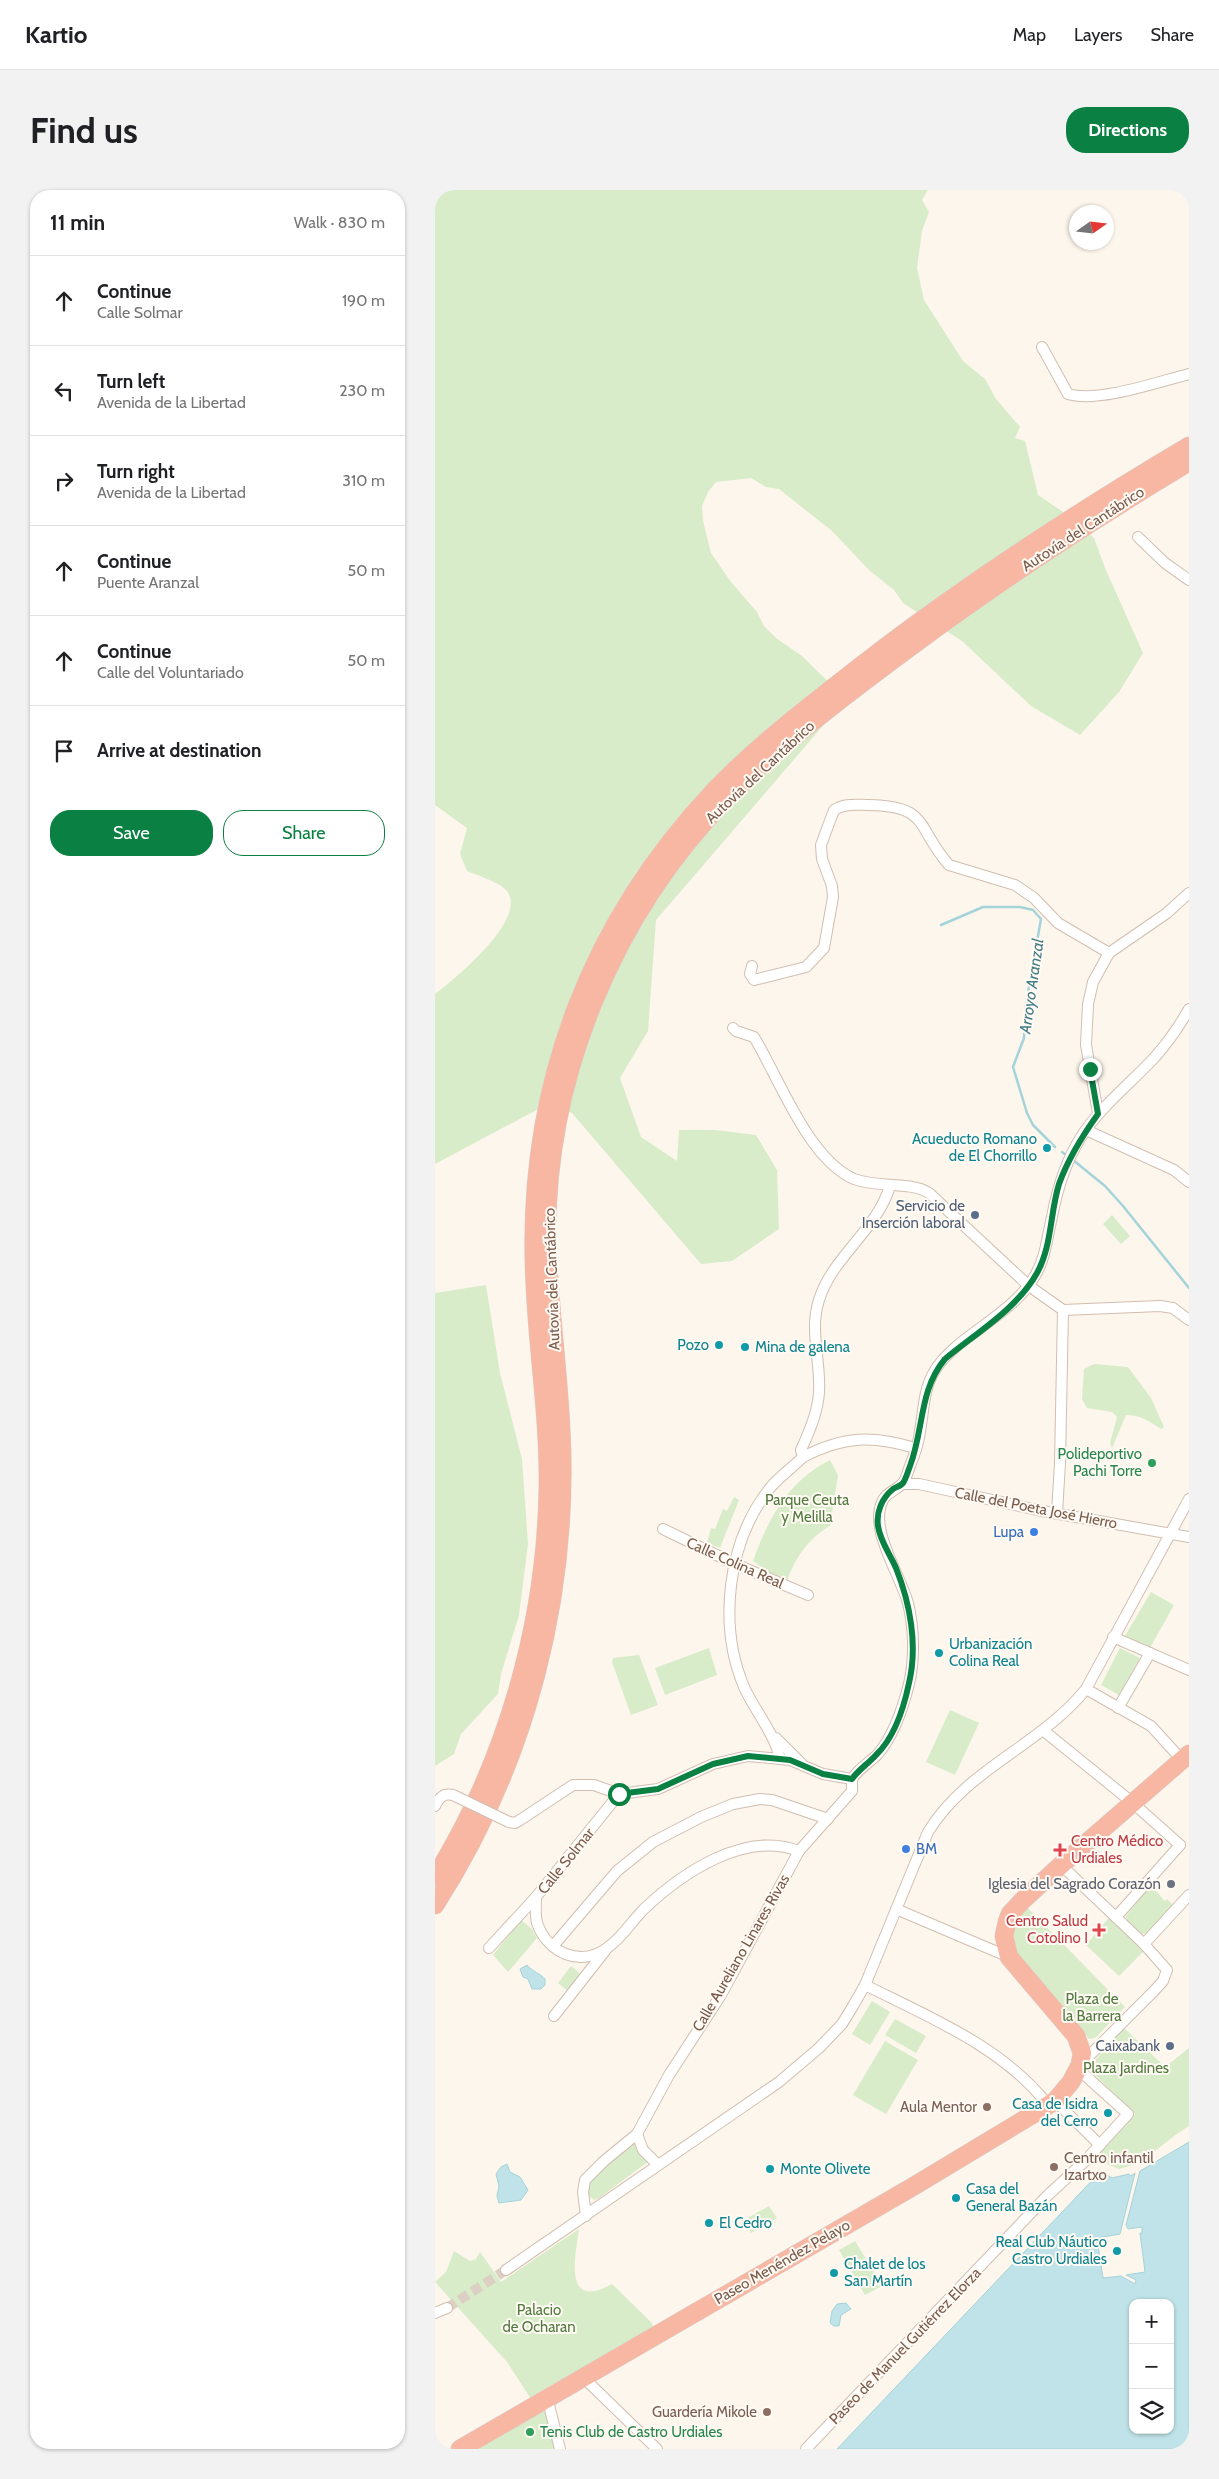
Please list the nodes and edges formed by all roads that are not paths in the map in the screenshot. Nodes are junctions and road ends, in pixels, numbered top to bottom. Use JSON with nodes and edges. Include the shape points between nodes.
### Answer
{"nodes":[{"id":1,"x":1042,"y":347,"type":"dead end"},
{"id":2,"x":1189,"y":374,"type":"edge"},
{"id":3,"x":1189,"y":446,"type":"edge"},
{"id":4,"x":1189,"y":462,"type":"edge"},
{"id":5,"x":1138,"y":537,"type":"dead end"},
{"id":6,"x":1189,"y":580,"type":"edge"},
{"id":7,"x":1189,"y":893,"type":"edge"},
{"id":8,"x":1109,"y":953,"type":"junction"},
{"id":9,"x":752,"y":966,"type":"dead end"},
{"id":10,"x":1189,"y":1009,"type":"edge"},
{"id":11,"x":733,"y":1028,"type":"dead end"},
{"id":12,"x":1098,"y":1114,"type":"junction"},
{"id":13,"x":1086,"y":1130,"type":"junction"},
{"id":14,"x":1189,"y":1182,"type":"edge"},
{"id":15,"x":889,"y":1186,"type":"junction"},
{"id":16,"x":1029,"y":1286,"type":"junction"},
{"id":17,"x":1063,"y":1310,"type":"junction"},
{"id":18,"x":1189,"y":1320,"type":"edge"},
{"id":19,"x":915,"y":1448,"type":"junction"},
{"id":20,"x":803,"y":1457,"type":"junction"},
{"id":21,"x":903,"y":1484,"type":"junction"},
{"id":22,"x":1189,"y":1499,"type":"edge"},
{"id":23,"x":1057,"y":1513,"type":"junction"},
{"id":24,"x":663,"y":1530,"type":"dead end"},
{"id":25,"x":1169,"y":1535,"type":"junction"},
{"id":26,"x":1189,"y":1538,"type":"edge"},
{"id":27,"x":735,"y":1564,"type":"junction"},
{"id":28,"x":808,"y":1595,"type":"dead end"},
{"id":29,"x":1113,"y":1637,"type":"junction"},
{"id":30,"x":1150,"y":1653,"type":"junction"},
{"id":31,"x":1189,"y":1670,"type":"edge"},
{"id":32,"x":1086,"y":1689,"type":"junction"},
{"id":33,"x":1119,"y":1708,"type":"junction"},
{"id":34,"x":767,"y":1731,"type":"junction"},
{"id":35,"x":1044,"y":1731,"type":"junction"},
{"id":36,"x":1186,"y":1757,"type":"edge"},
{"id":37,"x":779,"y":1758,"type":"junction"},
{"id":38,"x":806,"y":1767,"type":"junction"},
{"id":39,"x":852,"y":1779,"type":"junction"},
{"id":40,"x":619,"y":1794,"type":"junction"},
{"id":41,"x":1133,"y":1802,"type":"junction"},
{"id":42,"x":435,"y":1806,"type":"edge"},
{"id":43,"x":828,"y":1819,"type":"junction"},
{"id":44,"x":1185,"y":1844,"type":"edge"},
{"id":45,"x":799,"y":1851,"type":"junction"},
{"id":46,"x":1061,"y":1865,"type":"junction"},
{"id":47,"x":435,"y":1878,"type":"edge"},
{"id":48,"x":1189,"y":1895,"type":"edge"},
{"id":49,"x":536,"y":1897,"type":"junction"},
{"id":50,"x":435,"y":1905,"type":"edge"},
{"id":51,"x":896,"y":1909,"type":"junction"},
{"id":52,"x":1116,"y":1917,"type":"junction"},
{"id":53,"x":1144,"y":1944,"type":"junction"},
{"id":54,"x":553,"y":1946,"type":"junction"},
{"id":55,"x":489,"y":1948,"type":"dead end"},
{"id":56,"x":607,"y":1948,"type":"junction"},
{"id":57,"x":1009,"y":1957,"type":"junction"},
{"id":58,"x":865,"y":1985,"type":"junction"},
{"id":59,"x":554,"y":2016,"type":"dead end"},
{"id":60,"x":1080,"y":2062,"type":"junction"},
{"id":61,"x":1052,"y":2103,"type":"junction"},
{"id":62,"x":637,"y":2134,"type":"junction"},
{"id":63,"x":1100,"y":2145,"type":"junction"},
{"id":64,"x":658,"y":2165,"type":"junction"},
{"id":65,"x":586,"y":2216,"type":"junction"},
{"id":66,"x":506,"y":2270,"type":"tunnel mouth"},
{"id":67,"x":447,"y":2308,"type":"tunnel mouth"},
{"id":68,"x":435,"y":2313,"type":"edge"},
{"id":69,"x":585,"y":2376,"type":"junction"},
{"id":70,"x":547,"y":2397,"type":"junction"},
{"id":71,"x":460,"y":2449,"type":"edge"},
{"id":72,"x":560,"y":2449,"type":"edge"},
{"id":73,"x":657,"y":2449,"type":"edge"},
{"id":74,"x":806,"y":2449,"type":"edge"}],
"edges":[{"from":1,"to":2,"type":"street","via":[[1068,394],[1078,397],[1117,392]]},
{"from":3,"to":47,"type":"highway","name":"Autovía del Cantábrico","via":[[945,602],[771,738],[716,788],[697,810],[665,848],[618,916],[585,984],[564,1038],[548,1099],[535,1178],[534,1258],[546,1410],[548,1487],[540,1585],[526,1661],[503,1735],[469,1818]]},
{"from":4,"to":50,"type":"highway","name":"Autovía del Cantábrico","via":[[1118,505],[951,617],[842,698],[780,750],[728,797],[688,843],[642,907],[607,972],[576,1049],[561,1103],[549,1180],[547,1242],[562,1463],[553,1595],[539,1665],[500,1783],[481,1825]]},
{"from":5,"to":6,"type":"street"},
{"from":7,"to":8,"type":"street","via":[[1167,913]]},
{"from":8,"to":9,"type":"street","via":[[1058,923],[1035,898],[1015,885],[949,865],[921,822],[907,810],[886,805],[848,804],[834,810],[821,845],[833,897],[824,948],[806,967],[788,973],[754,980],[750,974]]},
{"from":8,"to":12,"type":"street","via":[[1093,982],[1086,1026]]},
{"from":10,"to":12,"type":"street","via":[[1175,1034]]},
{"from":11,"to":15,"type":"street","via":[[754,1037],[805,1131],[837,1168],[863,1182]]},
{"from":12,"to":13,"type":"street"},
{"from":13,"to":14,"type":"street","via":[[1174,1170]]},
{"from":13,"to":16,"type":"street","via":[[1060,1183],[1044,1259]]},
{"from":15,"to":16,"type":"street","via":[[914,1187],[929,1193]]},
{"from":15,"to":20,"type":"street","via":[[877,1213],[832,1274],[819,1300],[815,1334],[819,1393],[811,1427],[801,1450]]},
{"from":16,"to":17,"type":"street"},
{"from":16,"to":19,"type":"street","via":[[936,1370],[922,1407]]},
{"from":17,"to":18,"type":"street","via":[[1160,1306],[1173,1308]]},
{"from":17,"to":23,"type":"street"},
{"from":19,"to":20,"type":"street","via":[[882,1439],[861,1438],[837,1442]]},
{"from":19,"to":21,"type":"street"},
{"from":20,"to":27,"type":"street","via":[[770,1488],[751,1520]]},
{"from":21,"to":23,"type":"street","name":"Calle del Poeta José Hierro","via":[[919,1484]]},
{"from":21,"to":39,"type":"street","via":[[882,1501],[878,1525],[908,1604],[912,1656],[909,1682],[902,1708],[886,1743]]},
{"from":22,"to":25,"type":"street"},
{"from":23,"to":25,"type":"street","name":"Calle del Poeta José Hierro"},
{"from":24,"to":27,"type":"street","name":"Calle Colina Real"},
{"from":25,"to":26,"type":"street","name":"Calle del Poeta José Hierro"},
{"from":25,"to":29,"type":"street"},
{"from":27,"to":28,"type":"street","name":"Calle Colina Real"},
{"from":27,"to":34,"type":"street","via":[[729,1607],[731,1638],[744,1686]]},
{"from":29,"to":30,"type":"street"},
{"from":29,"to":32,"type":"street"},
{"from":30,"to":31,"type":"street"},
{"from":30,"to":33,"type":"street"},
{"from":32,"to":33,"type":"street"},
{"from":32,"to":35,"type":"street"},
{"from":33,"to":36,"type":"street","via":[[1151,1726]]},
{"from":34,"to":37,"type":"street","via":[[777,1746]]},
{"from":34,"to":38,"type":"street"},
{"from":35,"to":41,"type":"street"},
{"from":35,"to":51,"type":"street","via":[[970,1783],[941,1811],[928,1832]]},
{"from":36,"to":41,"type":"highway"},
{"from":37,"to":38,"type":"street"},
{"from":37,"to":40,"type":"street","via":[[748,1756],[724,1760],[658,1789]]},
{"from":38,"to":39,"type":"street"},
{"from":39,"to":43,"type":"street","name":"Calle Aureliano Linares Rivas","via":[[852,1790]]},
{"from":40,"to":42,"type":"street","bridge":true,"via":[[594,1785],[573,1786],[515,1823],[453,1795],[439,1798]]},
{"from":40,"to":49,"type":"street","name":"Calle Solmar"},
{"from":41,"to":44,"type":"street"},
{"from":41,"to":46,"type":"highway"},
{"from":43,"to":45,"type":"street","name":"Calle Aureliano Linares Rivas"},
{"from":43,"to":54,"type":"street","via":[[761,1799],[724,1807],[701,1817],[653,1842],[617,1871]]},
{"from":44,"to":52,"type":"street"},
{"from":45,"to":56,"type":"street","name":"Calle Solmar","via":[[773,1844],[753,1846],[700,1868],[654,1900]]},
{"from":45,"to":62,"type":"street","name":"Calle Aureliano Linares Rivas","via":[[721,1995],[669,2075]]},
{"from":46,"to":52,"type":"street"},
{"from":46,"to":57,"type":"highway","via":[[1011,1914],[1005,1936]]},
{"from":48,"to":53,"type":"street"},
{"from":49,"to":54,"type":"street","name":"Calle Solmar","via":[[537,1924]]},
{"from":49,"to":55,"type":"street"},
{"from":51,"to":57,"type":"street"},
{"from":51,"to":58,"type":"street"},
{"from":52,"to":53,"type":"street"},
{"from":53,"to":60,"type":"street","via":[[1166,1966],[1167,1974]]},
{"from":54,"to":56,"type":"street","name":"Calle Solmar","via":[[565,1956],[577,1958]]},
{"from":56,"to":59,"type":"street"},
{"from":57,"to":60,"type":"highway","via":[[1076,2036]]},
{"from":58,"to":61,"type":"street","via":[[985,2047]]},
{"from":58,"to":64,"type":"street","via":[[842,2024],[798,2066],[742,2110]]},
{"from":60,"to":61,"type":"highway","name":"Paseo Menéndez Pelayo","via":[[1071,2082]]},
{"from":60,"to":63,"type":"street","name":"Paseo de Manuel Gutiérrez Elorza","via":[[1128,2114]]},
{"from":61,"to":63,"type":"street"},
{"from":61,"to":69,"type":"highway","name":"Paseo Menéndez Pelayo"},
{"from":62,"to":64,"type":"street","via":[[643,2150]]},
{"from":62,"to":65,"type":"street","name":"Calle Aureliano Linares Rivas","via":[[585,2180]]},
{"from":63,"to":74,"type":"street","name":"Paseo de Manuel Gutiérrez Elorza","via":[[1047,2196]]},
{"from":64,"to":65,"type":"street"},
{"from":65,"to":66,"type":"street"},
{"from":67,"to":68,"type":"street"},
{"from":69,"to":70,"type":"highway","name":"Paseo Menéndez Pelayo"},
{"from":69,"to":73,"type":"street"},
{"from":70,"to":71,"type":"highway","name":"Paseo Menéndez Pelayo"},
{"from":70,"to":72,"type":"street"}]}
